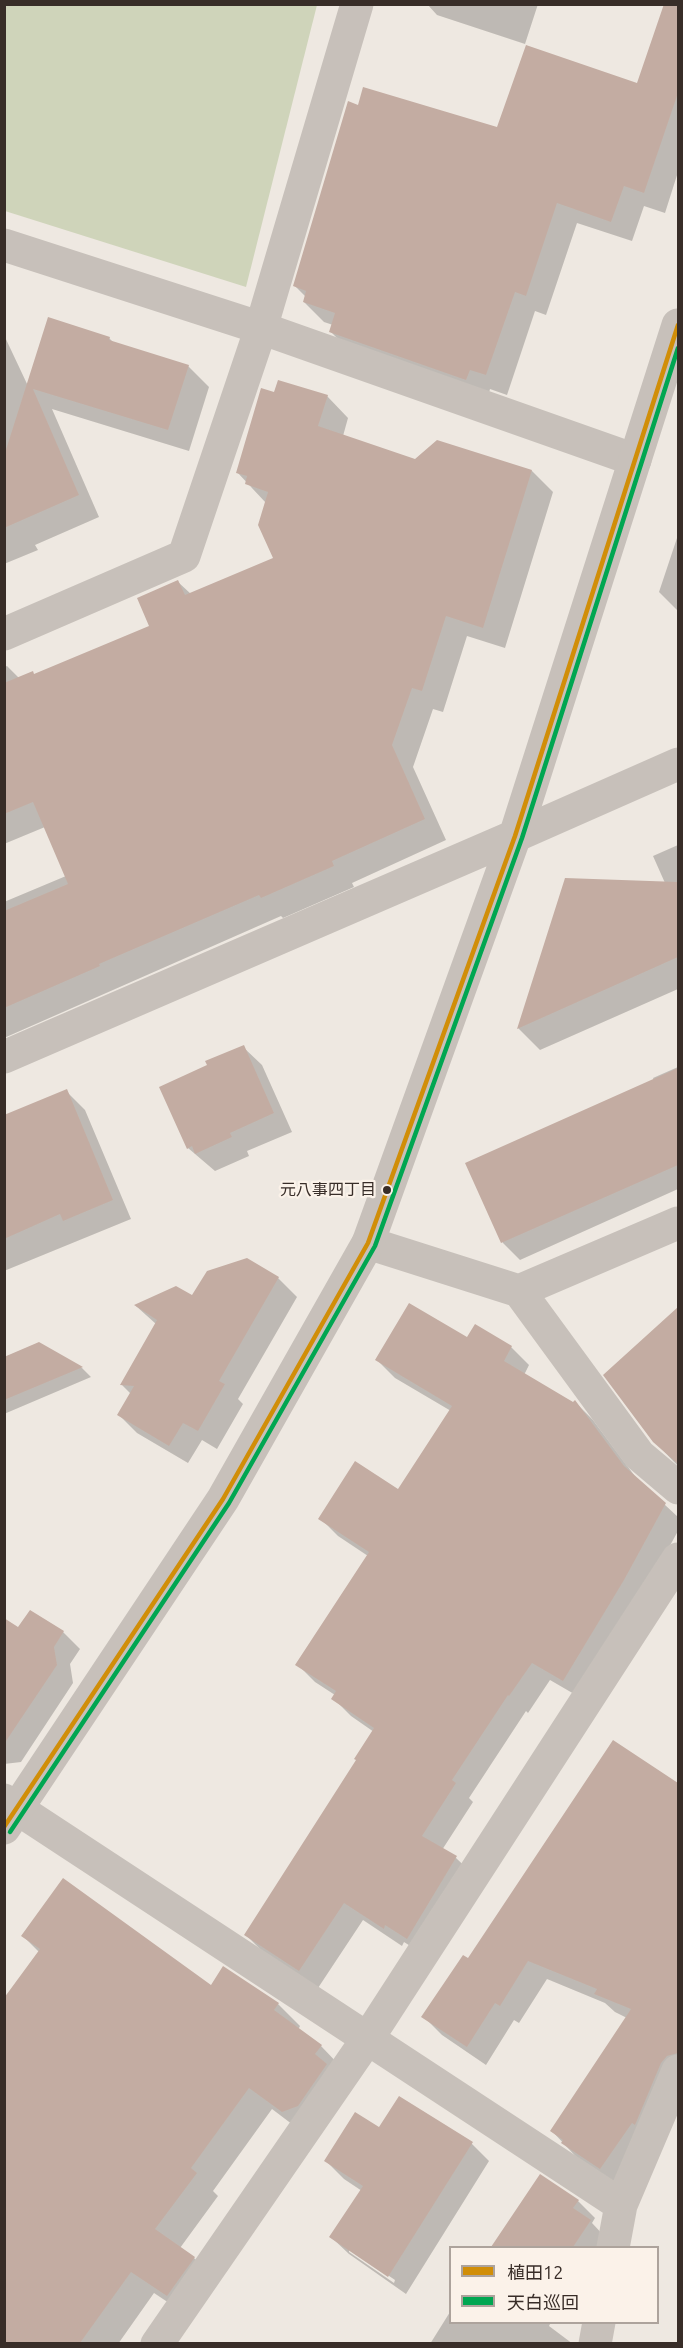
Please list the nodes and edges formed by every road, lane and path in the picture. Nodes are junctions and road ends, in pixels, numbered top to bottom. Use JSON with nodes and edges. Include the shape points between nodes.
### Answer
{"nodes":[{"id":1,"x":357,"y":4,"type":"edge"},
{"id":2,"x":4,"y":245,"type":"edge"},
{"id":3,"x":678,"y":325,"type":"edge"},
{"id":4,"x":261,"y":327,"type":"junction"},
{"id":5,"x":635,"y":460,"type":"junction"},
{"id":6,"x":4,"y":634,"type":"edge"},
{"id":7,"x":678,"y":764,"type":"edge"},
{"id":8,"x":514,"y":836,"type":"junction"},
{"id":9,"x":4,"y":1057,"type":"edge"},
{"id":10,"x":678,"y":1223,"type":"edge"},
{"id":11,"x":368,"y":1242,"type":"junction"},
{"id":12,"x":519,"y":1291,"type":"junction"},
{"id":13,"x":678,"y":1488,"type":"edge"},
{"id":14,"x":678,"y":1559,"type":"edge"},
{"id":15,"x":9,"y":1812,"type":"edge"},
{"id":16,"x":368,"y":2038,"type":"junction"},
{"id":17,"x":678,"y":2071,"type":"edge"},
{"id":18,"x":621,"y":2205,"type":"junction"},
{"id":19,"x":613,"y":2246,"type":"edge"},
{"id":20,"x":599,"y":2324,"type":"edge"},
{"id":21,"x":157,"y":2343,"type":"edge"},
{"id":22,"x":595,"y":2343,"type":"edge"}],
"edges":[{"from":1,"to":4,"type":"street"},
{"from":2,"to":4,"type":"street"},
{"from":3,"to":5,"type":"street"},
{"from":4,"to":5,"type":"street"},
{"from":4,"to":6,"type":"street","via":[[184,556]]},
{"from":5,"to":8,"type":"street"},
{"from":7,"to":8,"type":"street"},
{"from":8,"to":9,"type":"street"},
{"from":8,"to":11,"type":"street"},
{"from":10,"to":12,"type":"street"},
{"from":11,"to":12,"type":"street"},
{"from":11,"to":15,"type":"street","via":[[223,1499]]},
{"from":12,"to":13,"type":"street","via":[[639,1455]]},
{"from":14,"to":16,"type":"street"},
{"from":15,"to":16,"type":"street"},
{"from":16,"to":18,"type":"street"},
{"from":16,"to":21,"type":"street"},
{"from":17,"to":18,"type":"street"},
{"from":18,"to":19,"type":"street"},
{"from":20,"to":22,"type":"street"}]}
